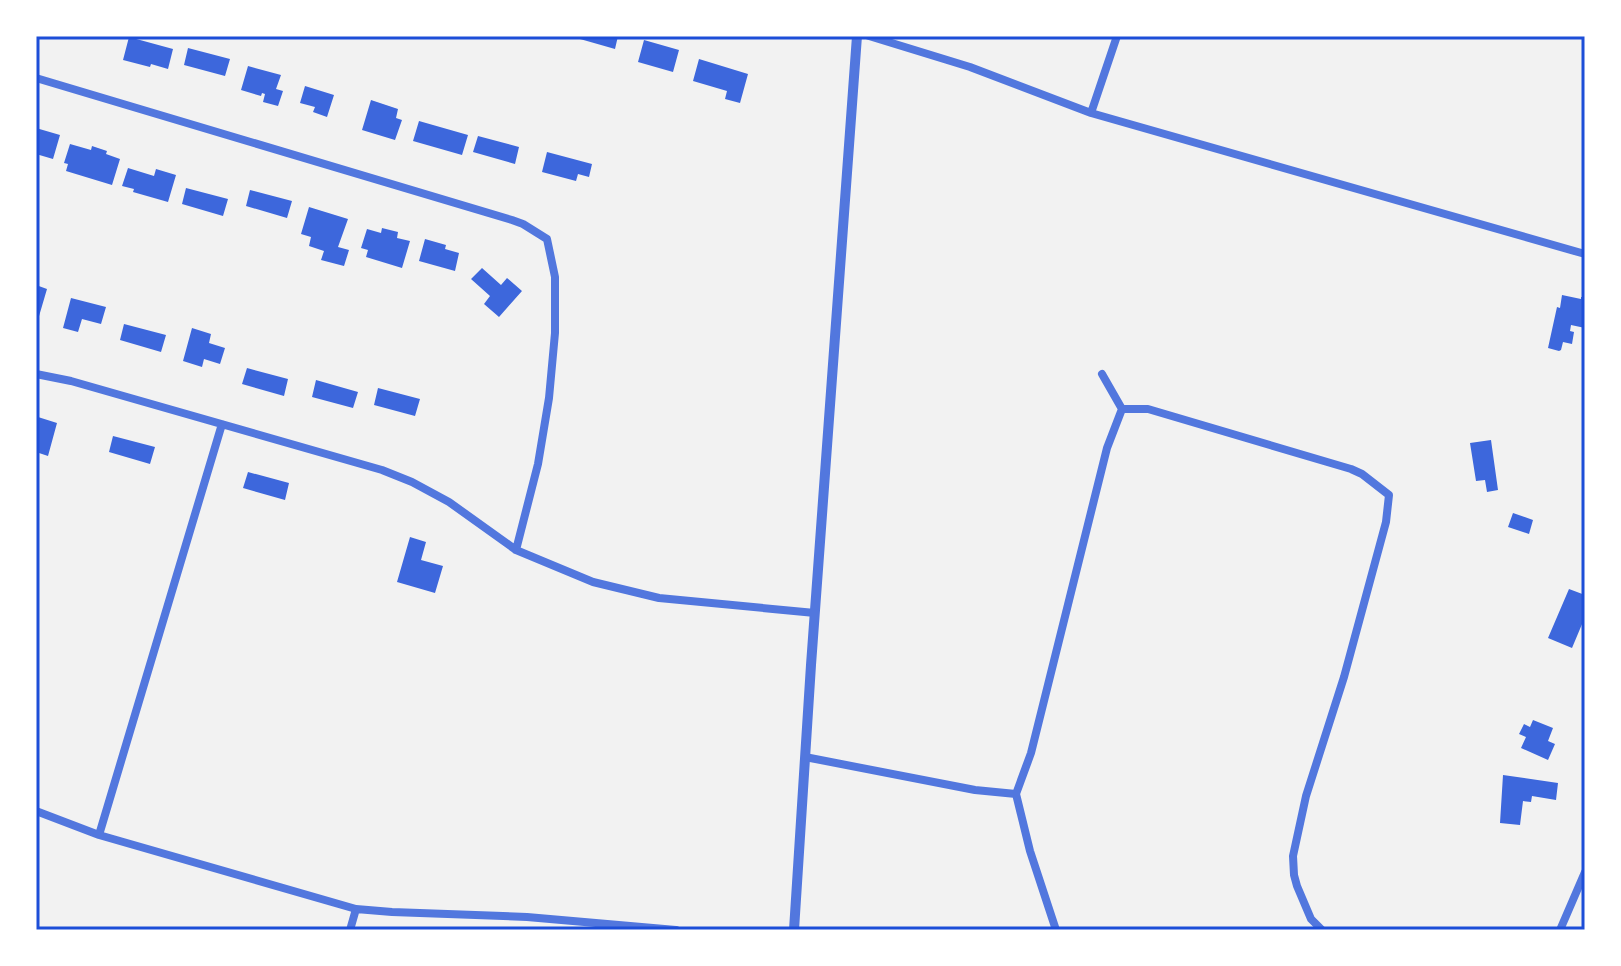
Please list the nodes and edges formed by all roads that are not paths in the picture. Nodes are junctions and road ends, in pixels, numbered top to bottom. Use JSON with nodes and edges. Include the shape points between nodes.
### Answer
{"nodes":[{"id":1,"x":857,"y":36,"type":"edge"},
{"id":2,"x":869,"y":36,"type":"edge"},
{"id":3,"x":1117,"y":36,"type":"edge"},
{"id":4,"x":36,"y":78,"type":"edge"},
{"id":5,"x":1091,"y":113,"type":"junction"},
{"id":6,"x":1585,"y":254,"type":"edge"},
{"id":7,"x":36,"y":374,"type":"edge"},
{"id":8,"x":1102,"y":374,"type":"dead end"},
{"id":9,"x":1122,"y":409,"type":"junction"},
{"id":10,"x":222,"y":424,"type":"junction"},
{"id":11,"x":516,"y":550,"type":"junction"},
{"id":12,"x":815,"y":613,"type":"junction"},
{"id":13,"x":805,"y":757,"type":"junction"},
{"id":14,"x":1016,"y":794,"type":"junction"},
{"id":15,"x":36,"y":811,"type":"edge"},
{"id":16,"x":99,"y":835,"type":"junction"},
{"id":17,"x":1585,"y":872,"type":"edge"},
{"id":18,"x":356,"y":909,"type":"junction"},
{"id":19,"x":350,"y":930,"type":"edge"},
{"id":20,"x":676,"y":930,"type":"edge"},
{"id":21,"x":794,"y":930,"type":"edge"},
{"id":22,"x":1056,"y":930,"type":"edge"},
{"id":23,"x":1322,"y":930,"type":"edge"},
{"id":24,"x":1560,"y":930,"type":"edge"}],
"edges":[{"from":1,"to":12,"type":"street"},
{"from":2,"to":5,"type":"street"},
{"from":3,"to":5,"type":"street"},
{"from":4,"to":11,"type":"street","via":[[512,220],[547,239],[555,277],[549,398]]},
{"from":5,"to":6,"type":"street"},
{"from":7,"to":10,"type":"street"},
{"from":8,"to":9,"type":"street"},
{"from":9,"to":14,"type":"street","via":[[1107,448],[1031,753]]},
{"from":9,"to":23,"type":"street","via":[[1148,409],[1351,469],[1389,495],[1379,550],[1293,856],[1297,886],[1311,919]]},
{"from":10,"to":11,"type":"street","via":[[412,482]]},
{"from":10,"to":16,"type":"street"},
{"from":11,"to":12,"type":"street","via":[[593,582],[659,598]]},
{"from":12,"to":13,"type":"street"},
{"from":13,"to":14,"type":"street"},
{"from":13,"to":21,"type":"street"},
{"from":14,"to":22,"type":"street"},
{"from":15,"to":16,"type":"street"},
{"from":16,"to":18,"type":"street"},
{"from":17,"to":24,"type":"street"},
{"from":18,"to":19,"type":"street"},
{"from":18,"to":20,"type":"street"}]}
